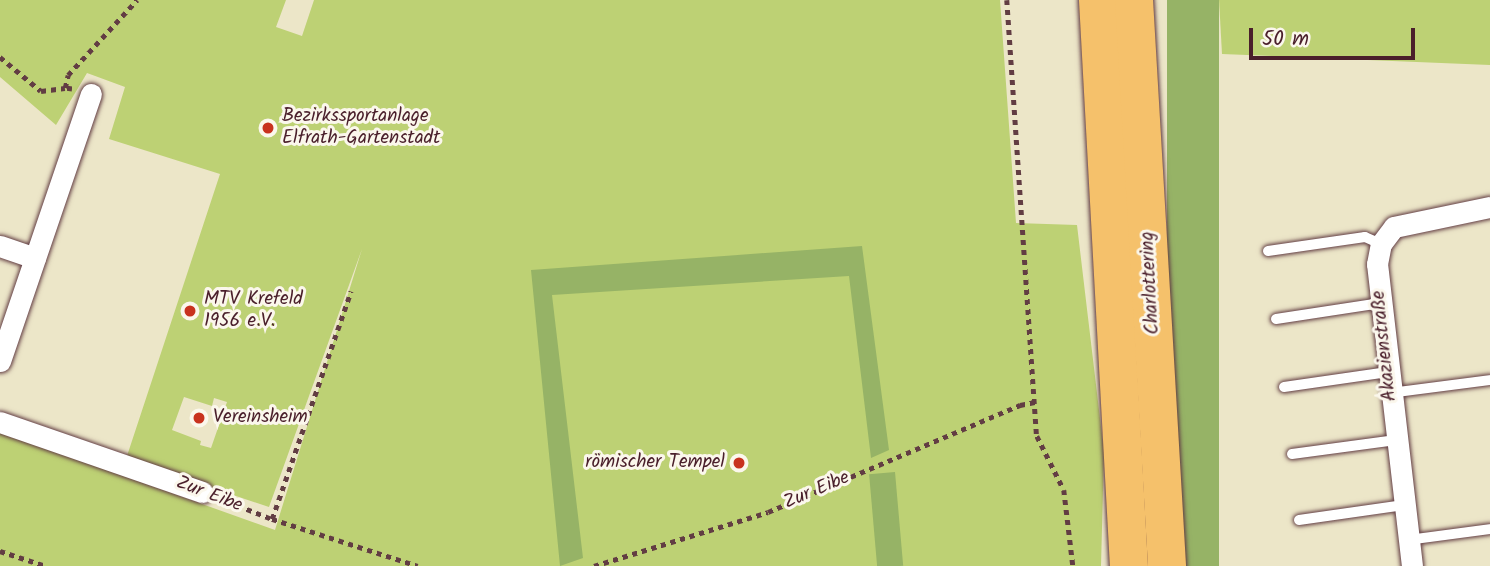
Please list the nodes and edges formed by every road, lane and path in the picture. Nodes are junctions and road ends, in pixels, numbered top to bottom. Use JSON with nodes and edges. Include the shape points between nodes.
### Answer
{"nodes":[{"id":1,"x":137,"y":0,"type":"edge"},
{"id":2,"x":1007,"y":0,"type":"edge"},
{"id":3,"x":1098,"y":0,"type":"edge"},
{"id":4,"x":1134,"y":0,"type":"edge"},
{"id":5,"x":0,"y":57,"type":"edge"},
{"id":6,"x":65,"y":88,"type":"junction"},
{"id":7,"x":91,"y":94,"type":"joint"},
{"id":8,"x":1490,"y":207,"type":"edge"},
{"id":9,"x":1381,"y":244,"type":"junction"},
{"id":10,"x":0,"y":246,"type":"edge"},
{"id":11,"x":1268,"y":251,"type":"dead end"},
{"id":12,"x":35,"y":258,"type":"junction"},
{"id":13,"x":351,"y":291,"type":"dead end"},
{"id":14,"x":1381,"y":303,"type":"junction"},
{"id":15,"x":1276,"y":319,"type":"dead end"},
{"id":16,"x":0,"y":361,"type":"edge"},
{"id":17,"x":1490,"y":380,"type":"edge"},
{"id":18,"x":1389,"y":383,"type":"junction"},
{"id":19,"x":1284,"y":387,"type":"dead end"},
{"id":20,"x":1035,"y":402,"type":"junction"},
{"id":21,"x":0,"y":422,"type":"edge"},
{"id":22,"x":1396,"y":440,"type":"junction"},
{"id":23,"x":1292,"y":454,"type":"dead end"},
{"id":24,"x":202,"y":492,"type":"joint"},
{"id":25,"x":1404,"y":505,"type":"junction"},
{"id":26,"x":272,"y":519,"type":"junction"},
{"id":27,"x":1299,"y":520,"type":"dead end"},
{"id":28,"x":1490,"y":529,"type":"edge"},
{"id":29,"x":1408,"y":540,"type":"junction"},
{"id":30,"x":0,"y":551,"type":"edge"},
{"id":31,"x":46,"y":566,"type":"edge"},
{"id":32,"x":418,"y":566,"type":"edge"},
{"id":33,"x":594,"y":566,"type":"edge"},
{"id":34,"x":1073,"y":566,"type":"edge"},
{"id":35,"x":1129,"y":566,"type":"edge"},
{"id":36,"x":1167,"y":566,"type":"edge"},
{"id":37,"x":1412,"y":566,"type":"edge"}],
"edges":[{"from":1,"to":6,"type":"path","via":[[68,75]]},
{"from":2,"to":20,"type":"path"},
{"from":3,"to":35,"type":"highway","name":"Charlottering"},
{"from":4,"to":36,"type":"highway","name":"Charlottering"},
{"from":5,"to":6,"type":"path","via":[[41,91]]},
{"from":6,"to":7,"type":"path"},
{"from":7,"to":12,"type":"street"},
{"from":8,"to":9,"type":"street","via":[[1394,227]]},
{"from":9,"to":11,"type":"lane","via":[[1365,237]]},
{"from":9,"to":14,"type":"street","name":"Akazienstraße","via":[[1377,264]]},
{"from":10,"to":12,"type":"street"},
{"from":12,"to":16,"type":"street"},
{"from":13,"to":26,"type":"path"},
{"from":14,"to":15,"type":"lane"},
{"from":14,"to":18,"type":"street","name":"Akazienstraße"},
{"from":17,"to":18,"type":"lane"},
{"from":18,"to":19,"type":"lane"},
{"from":18,"to":22,"type":"street","name":"Akazienstraße"},
{"from":20,"to":33,"type":"path","name":"Zur Eibe","via":[[768,512]]},
{"from":20,"to":34,"type":"path","via":[[1037,436],[1064,490]]},
{"from":21,"to":24,"type":"street","name":"Zur Eibe"},
{"from":22,"to":23,"type":"lane"},
{"from":22,"to":25,"type":"street","name":"Akazienstraße"},
{"from":24,"to":26,"type":"path","name":"Zur Eibe"},
{"from":25,"to":27,"type":"lane"},
{"from":25,"to":29,"type":"street","name":"Akazienstraße"},
{"from":26,"to":32,"type":"path","name":"Zur Eibe"},
{"from":28,"to":29,"type":"lane"},
{"from":29,"to":37,"type":"street","name":"Akazienstraße"},
{"from":30,"to":31,"type":"path"}]}
